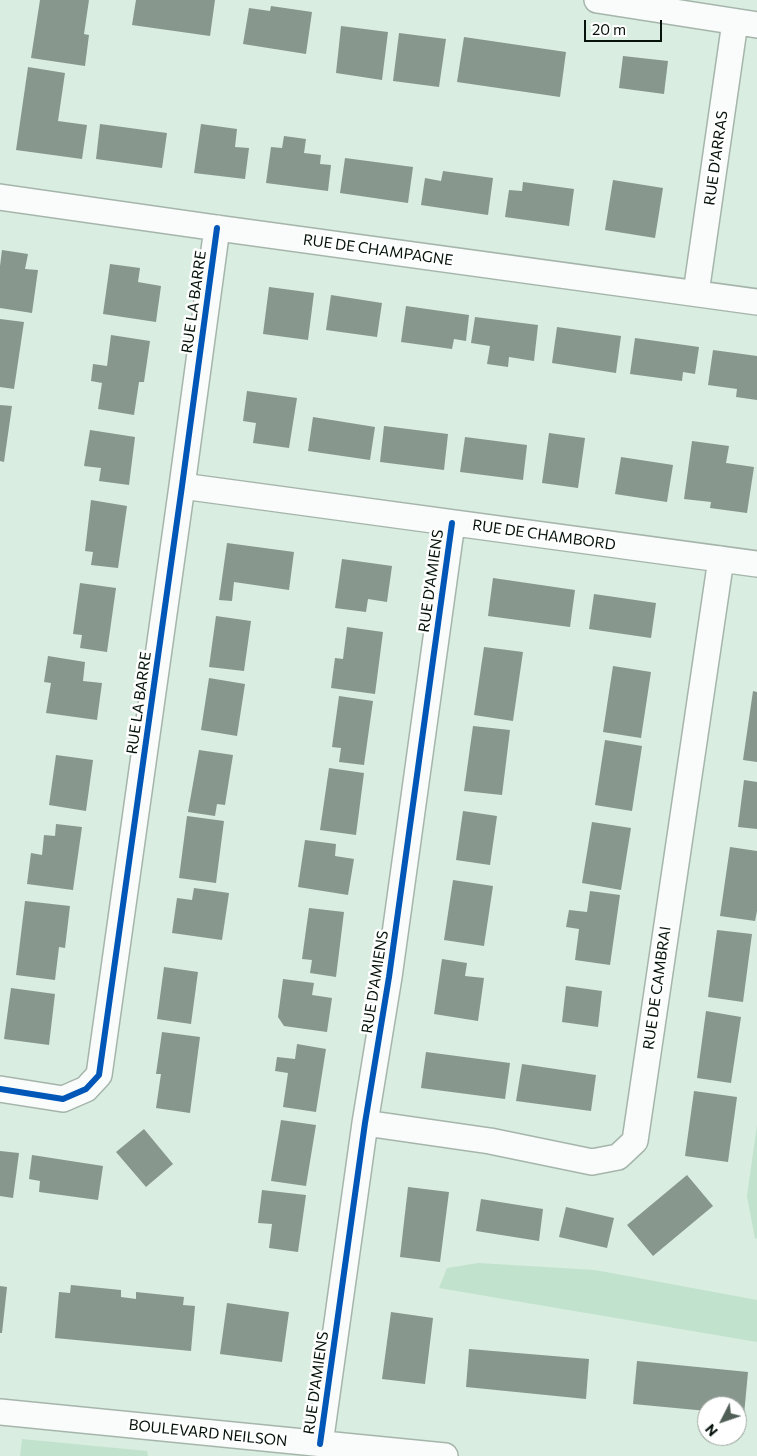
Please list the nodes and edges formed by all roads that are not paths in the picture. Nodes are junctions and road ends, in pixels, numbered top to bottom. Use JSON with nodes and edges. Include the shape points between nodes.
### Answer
{"nodes":[{"id":1,"x":597,"y":0,"type":"edge"},
{"id":2,"x":746,"y":24,"type":"edge"},
{"id":3,"x":0,"y":197,"type":"edge"},
{"id":4,"x":217,"y":228,"type":"junction"},
{"id":5,"x":696,"y":293,"type":"junction"},
{"id":6,"x":757,"y":302,"type":"edge"},
{"id":7,"x":182,"y":486,"type":"junction"},
{"id":8,"x":452,"y":523,"type":"junction"},
{"id":9,"x":721,"y":559,"type":"junction"},
{"id":10,"x":757,"y":564,"type":"edge"},
{"id":11,"x":0,"y":1090,"type":"edge"},
{"id":12,"x":365,"y":1123,"type":"junction"},
{"id":13,"x":0,"y":1412,"type":"edge"},
{"id":14,"x":329,"y":1449,"type":"edge"},
{"id":15,"x":445,"y":1456,"type":"edge"}],
"edges":[{"from":1,"to":2,"type":"street"},
{"from":2,"to":5,"type":"street","name":"RUE D'ARRAS"},
{"from":3,"to":4,"type":"street","name":"RUE DE CHAMPAGNE"},
{"from":4,"to":5,"type":"street","name":"RUE DE CHAMPAGNE"},
{"from":4,"to":7,"type":"street","name":"RUE LA BARRE"},
{"from":5,"to":6,"type":"street","name":"RUE DE CHAMPAGNE"},
{"from":7,"to":8,"type":"street","name":"RUE DE CHAMBORD"},
{"from":7,"to":11,"type":"street","name":"RUE LA BARRE","via":[[99,1075],[86,1089],[63,1099]]},
{"from":8,"to":9,"type":"street","name":"RUE DE CHAMBORD"},
{"from":8,"to":12,"type":"street","name":"RUE D'AMIENS","via":[[389,977]]},
{"from":9,"to":10,"type":"street","name":"RUE DE CHAMBORD"},
{"from":9,"to":12,"type":"street","name":"RUE DE CAMBRAI","via":[[634,1141],[618,1157],[592,1162],[490,1141]]},
{"from":12,"to":14,"type":"street","name":"RUE D'AMIENS"},
{"from":13,"to":14,"type":"street","name":"BOULEVARD NEILSON"},
{"from":14,"to":15,"type":"street","name":"BOULEVARD NEILSON"}]}
